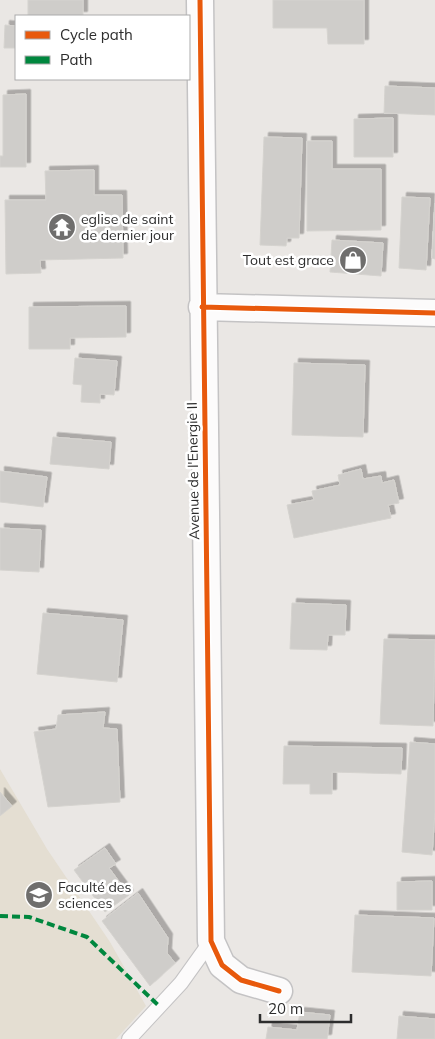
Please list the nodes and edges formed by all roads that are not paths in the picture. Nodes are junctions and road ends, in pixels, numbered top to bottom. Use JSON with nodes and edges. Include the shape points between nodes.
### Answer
{"nodes":[{"id":1,"x":200,"y":0,"type":"edge"},
{"id":2,"x":202,"y":308,"type":"junction"},
{"id":3,"x":435,"y":314,"type":"edge"},
{"id":4,"x":211,"y":941,"type":"junction"},
{"id":5,"x":279,"y":991,"type":"dead end"},
{"id":6,"x":129,"y":1039,"type":"edge"}],
"edges":[{"from":1,"to":2,"type":"street","name":"Avenue de l'Energie II"},
{"from":2,"to":3,"type":"street"},
{"from":2,"to":4,"type":"street","name":"Avenue de l'Energie II"},
{"from":4,"to":5,"type":"street","via":[[222,965],[241,980]]},
{"from":4,"to":6,"type":"lane","via":[[181,983]]}]}
